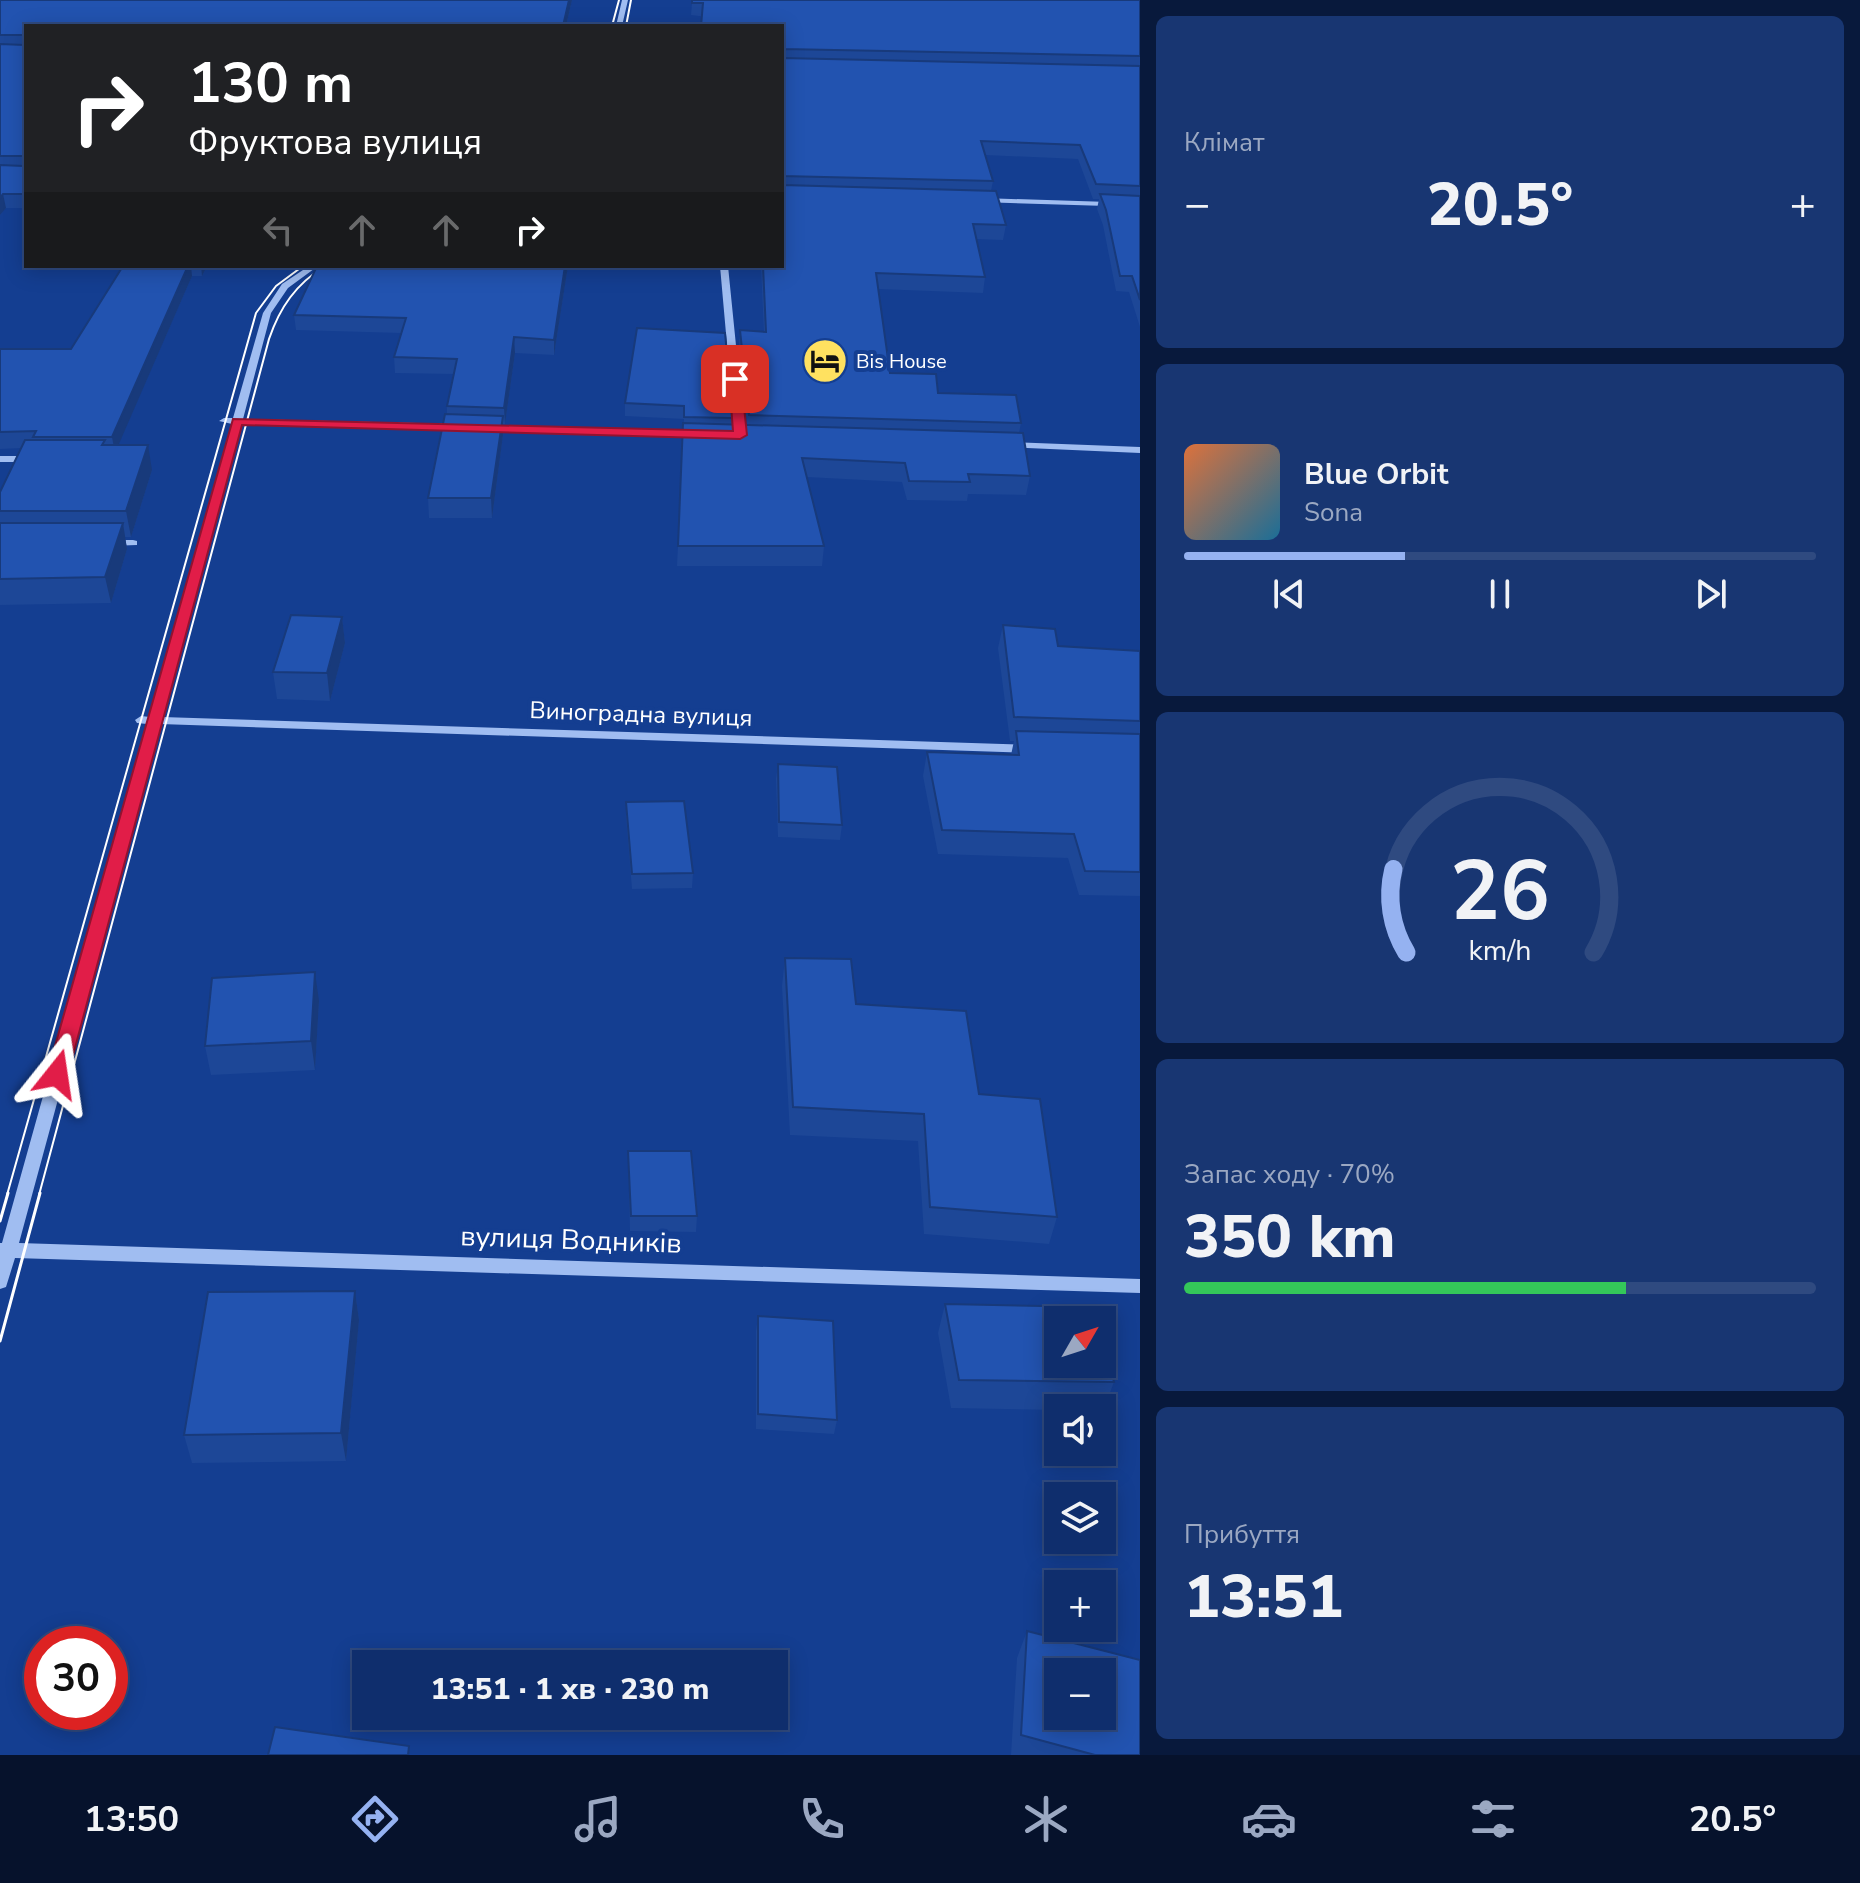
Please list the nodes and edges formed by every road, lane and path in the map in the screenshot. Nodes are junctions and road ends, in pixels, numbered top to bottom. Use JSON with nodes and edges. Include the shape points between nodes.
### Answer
{"nodes":[{"id":1,"x":625,"y":0,"type":"edge"},
{"id":2,"x":619,"y":24,"type":"edge"},
{"id":3,"x":969,"y":200,"type":"edge"},
{"id":4,"x":1140,"y":205,"type":"edge"},
{"id":5,"x":311,"y":268,"type":"edge"},
{"id":6,"x":724,"y":268,"type":"edge"},
{"id":7,"x":231,"y":421,"type":"junction"},
{"id":8,"x":708,"y":435,"type":"edge"},
{"id":9,"x":724,"y":435,"type":"edge"},
{"id":10,"x":740,"y":435,"type":"junction"},
{"id":11,"x":756,"y":436,"type":"edge"},
{"id":12,"x":1002,"y":445,"type":"edge"},
{"id":13,"x":1140,"y":450,"type":"edge"},
{"id":14,"x":0,"y":459,"type":"edge"},
{"id":15,"x":45,"y":459,"type":"edge"},
{"id":16,"x":89,"y":543,"type":"edge"},
{"id":17,"x":133,"y":543,"type":"dead end"},
{"id":18,"x":147,"y":720,"type":"junction"},
{"id":19,"x":1044,"y":749,"type":"edge"},
{"id":20,"x":5,"y":1250,"type":"edge"},
{"id":21,"x":0,"y":1282,"type":"edge"},
{"id":22,"x":1140,"y":1286,"type":"edge"}],
"edges":[{"from":1,"to":2,"type":"street"},
{"from":3,"to":4,"type":"street"},
{"from":5,"to":7,"type":"street","via":[[285,286],[267,313]]},
{"from":6,"to":10,"type":"street"},
{"from":7,"to":8,"type":"street"},
{"from":7,"to":18,"type":"street"},
{"from":9,"to":10,"type":"street"},
{"from":10,"to":11,"type":"street"},
{"from":12,"to":13,"type":"street"},
{"from":14,"to":15,"type":"street"},
{"from":16,"to":17,"type":"street"},
{"from":18,"to":19,"type":"street","name":"Виноградна вулиця"},
{"from":18,"to":20,"type":"street"},
{"from":20,"to":21,"type":"street"},
{"from":20,"to":22,"type":"street","name":"вулиця Водників"}]}
